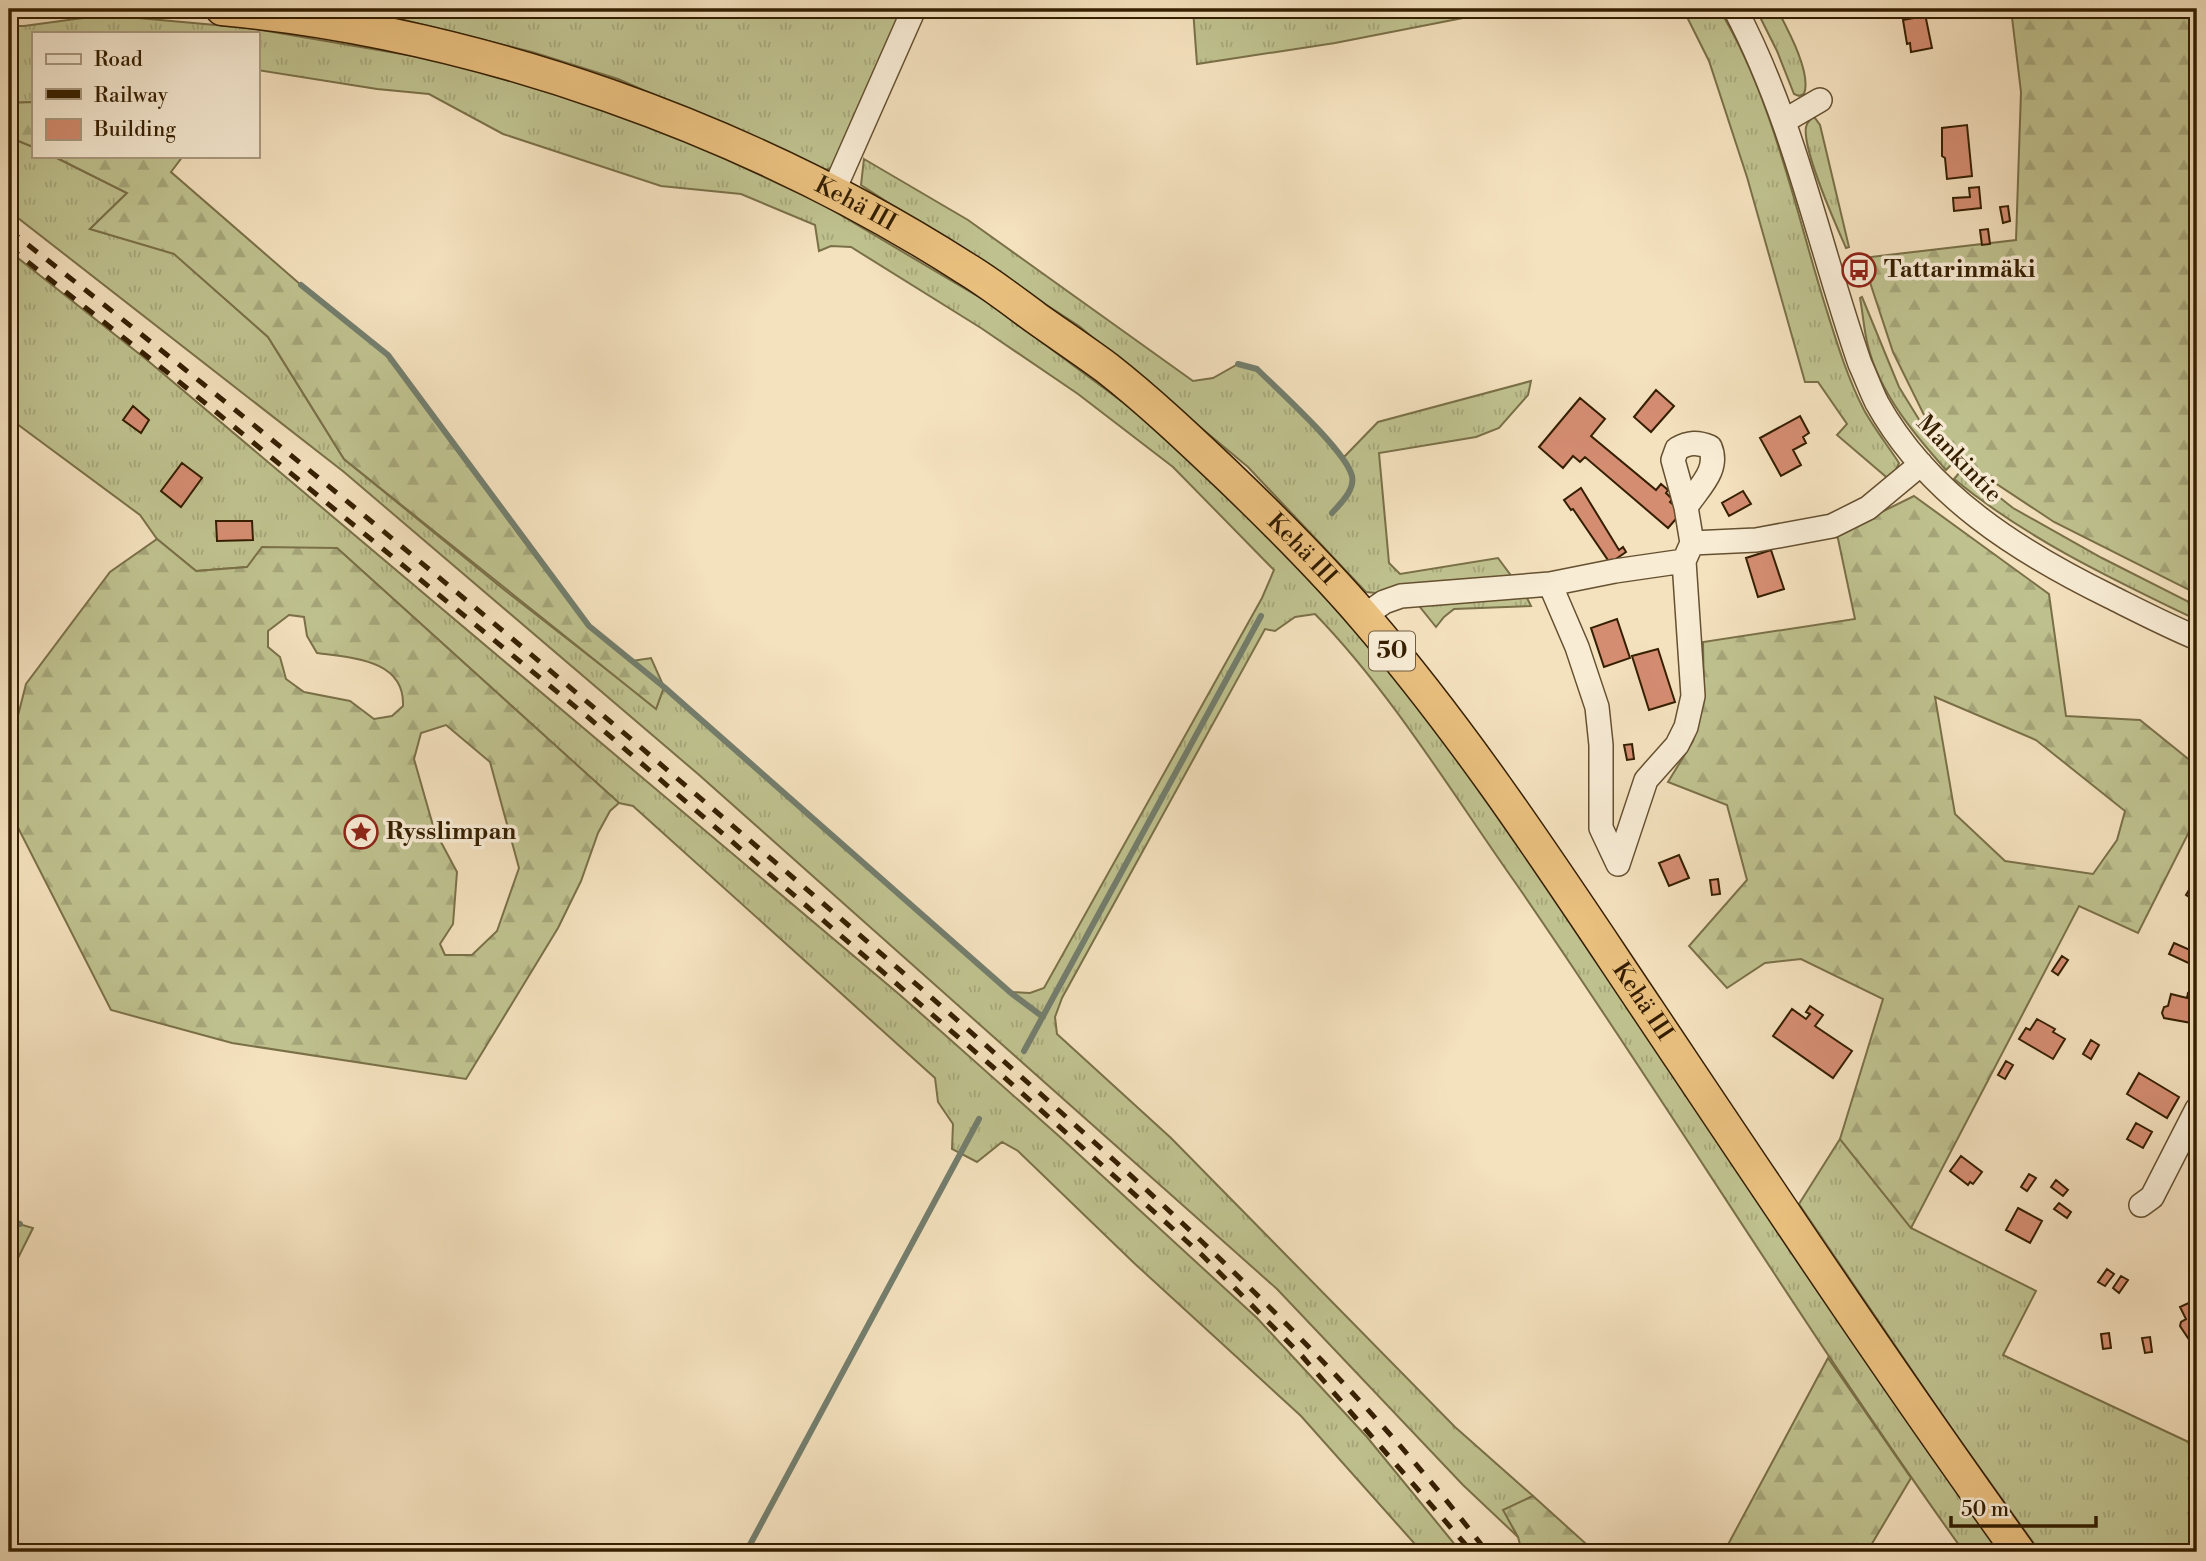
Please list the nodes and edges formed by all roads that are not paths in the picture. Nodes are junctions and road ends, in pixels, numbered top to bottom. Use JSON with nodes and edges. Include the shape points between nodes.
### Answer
{"nodes":[{"id":1,"x":222,"y":9,"type":"edge"},
{"id":2,"x":914,"y":9,"type":"edge"},
{"id":3,"x":1735,"y":9,"type":"edge"},
{"id":4,"x":1820,"y":100,"type":"dead end"},
{"id":5,"x":1784,"y":121,"type":"junction"},
{"id":6,"x":833,"y":192,"type":"junction"},
{"id":7,"x":1921,"y":464,"type":"junction"},
{"id":8,"x":1686,"y":507,"type":"dead end"},
{"id":9,"x":1688,"y":552,"type":"junction"},
{"id":10,"x":1550,"y":584,"type":"junction"},
{"id":11,"x":1364,"y":616,"type":"junction"},
{"id":12,"x":2197,"y":638,"type":"edge"},
{"id":13,"x":2197,"y":1109,"type":"edge"},
{"id":14,"x":2141,"y":1205,"type":"dead end"},
{"id":15,"x":2019,"y":1552,"type":"edge"}],
"edges":[{"from":1,"to":6,"type":"highway","name":"Kehä III","number":"50","via":[[354,27],[537,72],[692,127]]},
{"from":2,"to":6,"type":"street"},
{"from":3,"to":5,"type":"street","name":"Mankintie"},
{"from":4,"to":5,"type":"street"},
{"from":5,"to":7,"type":"street","name":"Mankintie","via":[[1860,364],[1877,403]]},
{"from":6,"to":11,"type":"highway","name":"Kehä III","number":"50","via":[[971,271],[1106,368],[1171,421],[1274,520]]},
{"from":7,"to":9,"type":"street","via":[[1868,508],[1832,527]]},
{"from":7,"to":12,"type":"street","name":"Mankintie","via":[[1985,525],[2023,550]]},
{"from":8,"to":9,"type":"street"},
{"from":9,"to":10,"type":"street"},
{"from":9,"to":10,"type":"street","via":[[1693,696],[1677,746],[1646,780],[1618,864],[1601,828],[1597,707]]},
{"from":10,"to":11,"type":"street","via":[[1401,596]]},
{"from":11,"to":15,"type":"highway","name":"Kehä III","number":"50","via":[[1460,736]]},
{"from":13,"to":14,"type":"street","via":[[2152,1196]]}]}
